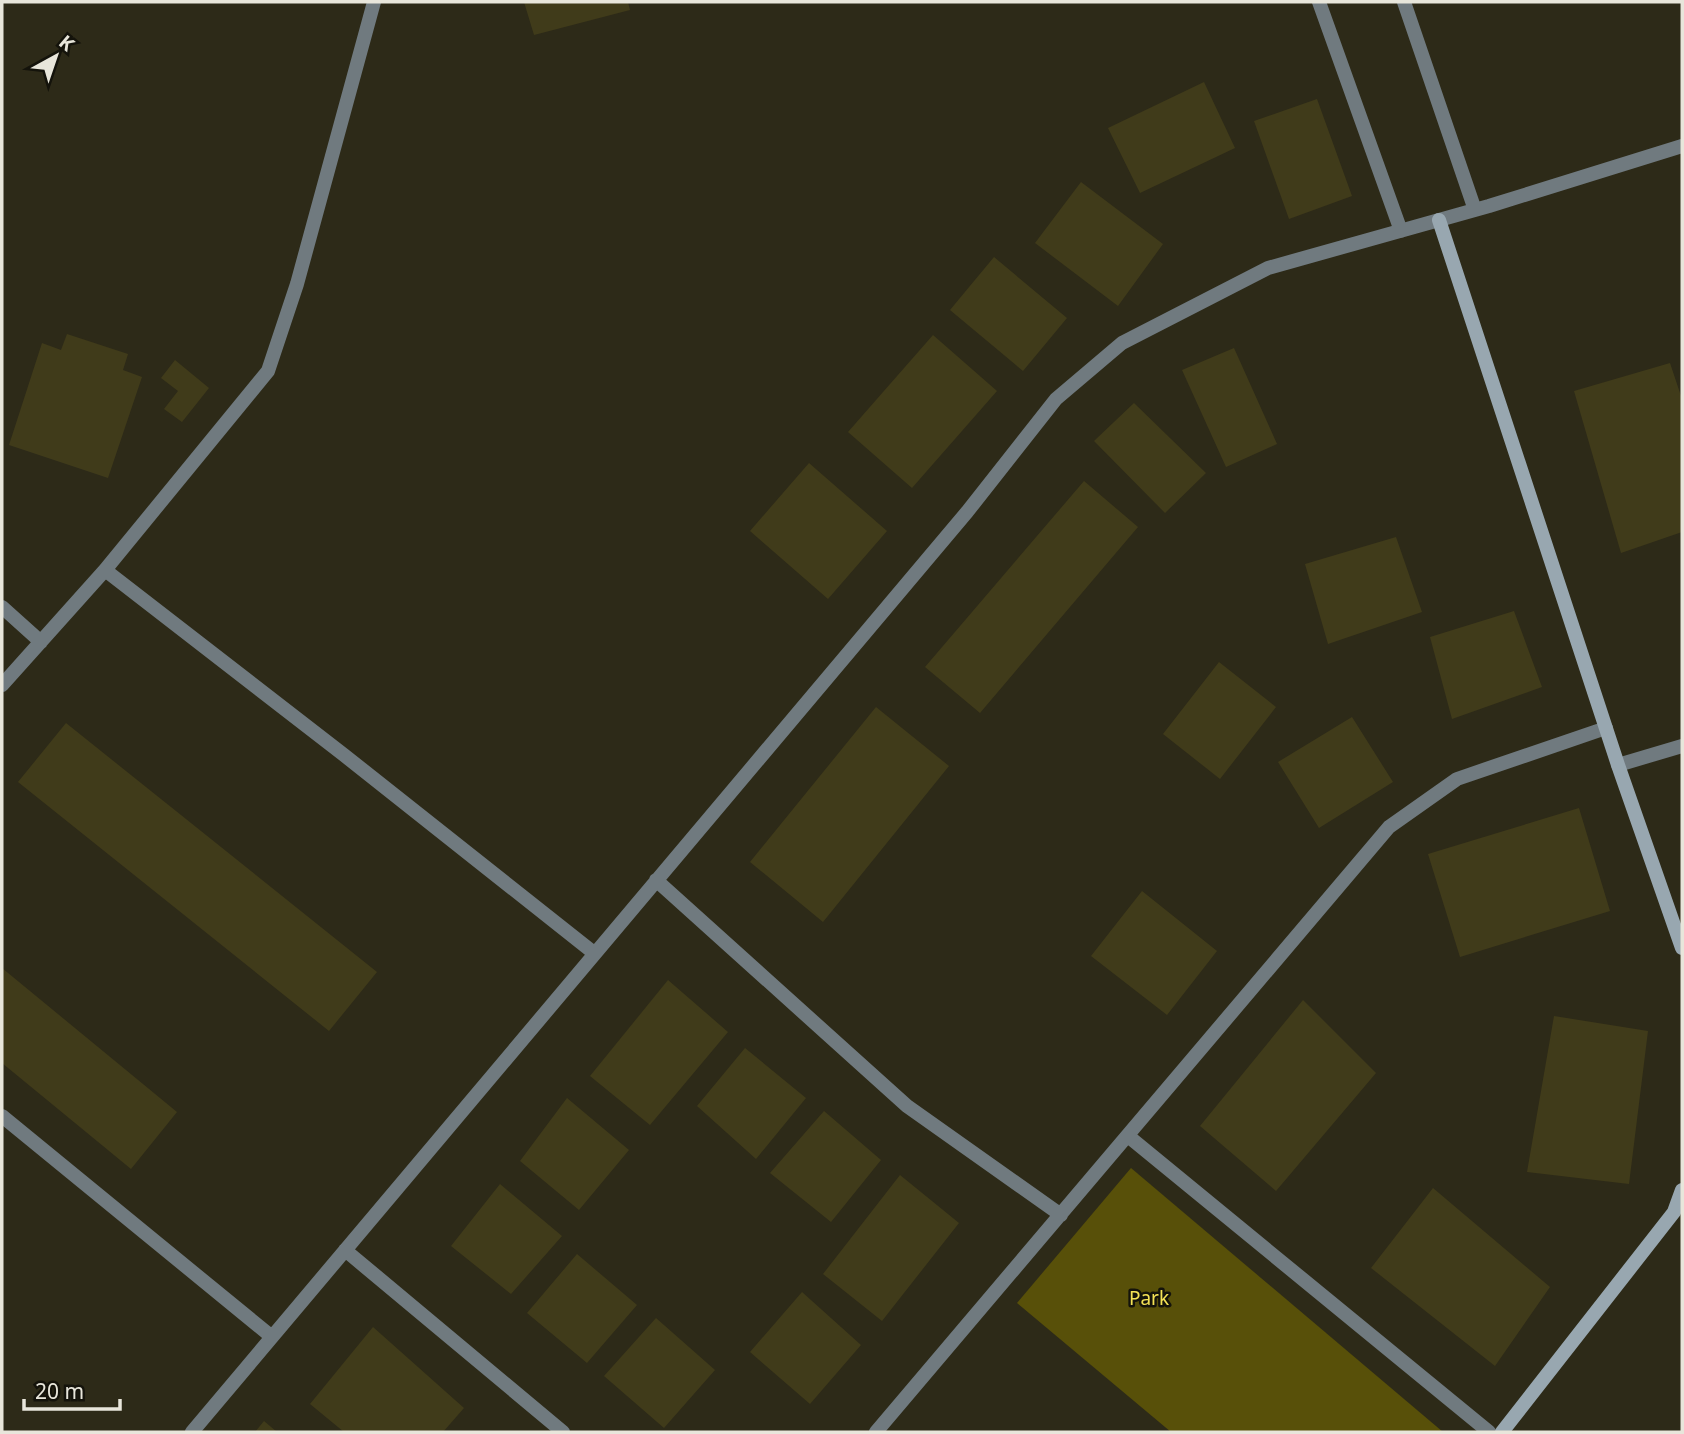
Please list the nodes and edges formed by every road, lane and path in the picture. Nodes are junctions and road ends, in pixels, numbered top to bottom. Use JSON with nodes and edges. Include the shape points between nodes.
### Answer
{"nodes":[{"id":1,"x":374,"y":2,"type":"edge"},
{"id":2,"x":1319,"y":2,"type":"edge"},
{"id":3,"x":1404,"y":2,"type":"edge"},
{"id":4,"x":1682,"y":146,"type":"edge"},
{"id":5,"x":1475,"y":210,"type":"junction"},
{"id":6,"x":1439,"y":220,"type":"junction"},
{"id":7,"x":1401,"y":231,"type":"junction"},
{"id":8,"x":106,"y":570,"type":"junction"},
{"id":9,"x":2,"y":607,"type":"edge"},
{"id":10,"x":41,"y":642,"type":"junction"},
{"id":11,"x":2,"y":685,"type":"edge"},
{"id":12,"x":1606,"y":728,"type":"junction"},
{"id":13,"x":1682,"y":746,"type":"edge"},
{"id":14,"x":1618,"y":765,"type":"junction"},
{"id":15,"x":656,"y":880,"type":"junction"},
{"id":16,"x":1682,"y":948,"type":"edge"},
{"id":17,"x":594,"y":953,"type":"junction"},
{"id":18,"x":2,"y":1116,"type":"edge"},
{"id":19,"x":1128,"y":1136,"type":"junction"},
{"id":20,"x":1682,"y":1190,"type":"edge"},
{"id":21,"x":1061,"y":1215,"type":"junction"},
{"id":22,"x":345,"y":1250,"type":"junction"},
{"id":23,"x":272,"y":1337,"type":"junction"},
{"id":24,"x":192,"y":1432,"type":"edge"},
{"id":25,"x":563,"y":1432,"type":"edge"},
{"id":26,"x":876,"y":1432,"type":"edge"},
{"id":27,"x":1489,"y":1432,"type":"edge"},
{"id":28,"x":1502,"y":1432,"type":"edge"}],
"edges":[{"from":1,"to":8,"type":"street","via":[[297,284],[268,372]]},
{"from":2,"to":7,"type":"street"},
{"from":3,"to":5,"type":"street"},
{"from":4,"to":5,"type":"street"},
{"from":5,"to":6,"type":"street"},
{"from":6,"to":7,"type":"street"},
{"from":6,"to":12,"type":"street"},
{"from":7,"to":15,"type":"street","via":[[1268,268],[1122,343],[1056,399],[967,512]]},
{"from":8,"to":10,"type":"street"},
{"from":8,"to":17,"type":"street"},
{"from":9,"to":10,"type":"street"},
{"from":10,"to":11,"type":"street"},
{"from":12,"to":14,"type":"street"},
{"from":12,"to":19,"type":"street","via":[[1457,779],[1389,827]]},
{"from":13,"to":14,"type":"street"},
{"from":14,"to":16,"type":"street"},
{"from":15,"to":17,"type":"street"},
{"from":15,"to":21,"type":"street","via":[[907,1106]]},
{"from":17,"to":22,"type":"street"},
{"from":18,"to":23,"type":"street"},
{"from":19,"to":21,"type":"street"},
{"from":19,"to":27,"type":"street"},
{"from":20,"to":28,"type":"street","via":[[1674,1212]]},
{"from":21,"to":26,"type":"street"},
{"from":22,"to":23,"type":"street"},
{"from":22,"to":25,"type":"street"},
{"from":23,"to":24,"type":"street"}]}
